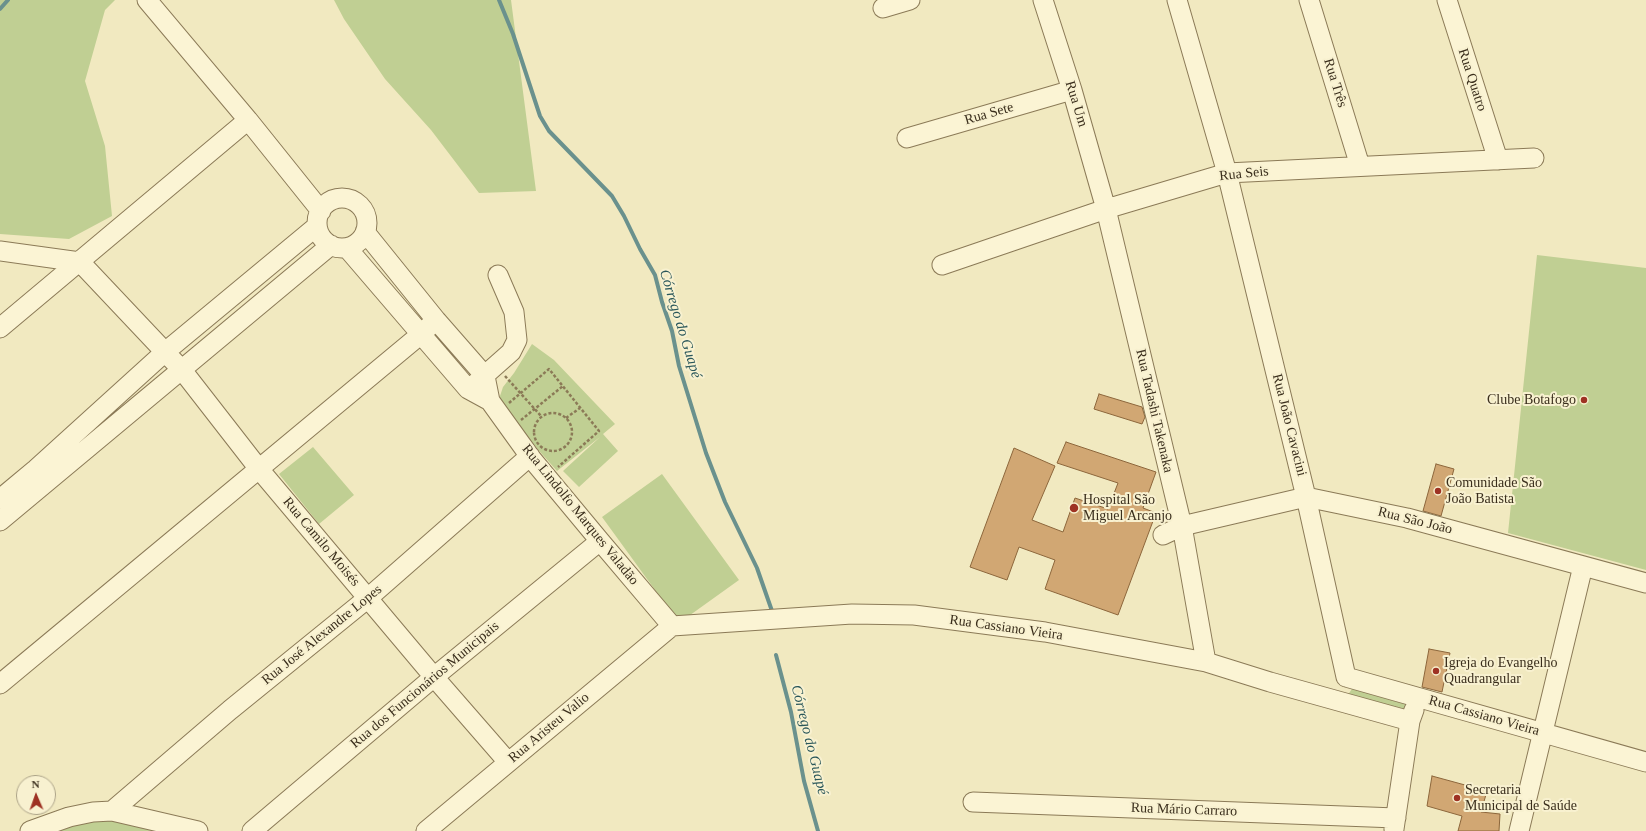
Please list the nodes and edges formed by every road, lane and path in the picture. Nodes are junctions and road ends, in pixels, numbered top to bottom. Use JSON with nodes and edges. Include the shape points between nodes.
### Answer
{"nodes":[{"id":1,"x":147,"y":0,"type":"edge"},
{"id":2,"x":910,"y":0,"type":"edge"},
{"id":3,"x":1043,"y":0,"type":"edge"},
{"id":4,"x":1176,"y":0,"type":"edge"},
{"id":5,"x":1309,"y":0,"type":"edge"},
{"id":6,"x":1447,"y":0,"type":"edge"},
{"id":7,"x":883,"y":8,"type":"dead end"},
{"id":8,"x":1072,"y":90,"type":"junction"},
{"id":9,"x":248,"y":120,"type":"junction"},
{"id":10,"x":907,"y":138,"type":"dead end"},
{"id":11,"x":1534,"y":158,"type":"dead end"},
{"id":12,"x":1498,"y":160,"type":"junction"},
{"id":13,"x":1360,"y":166,"type":"junction"},
{"id":14,"x":1227,"y":173,"type":"junction"},
{"id":15,"x":1106,"y":209,"type":"junction"},
{"id":16,"x":319,"y":219,"type":"junction"},
{"id":17,"x":365,"y":232,"type":"junction"},
{"id":18,"x":339,"y":246,"type":"junction"},
{"id":19,"x":0,"y":251,"type":"edge"},
{"id":20,"x":80,"y":262,"type":"junction"},
{"id":21,"x":942,"y":265,"type":"dead end"},
{"id":22,"x":498,"y":275,"type":"dead end"},
{"id":23,"x":436,"y":320,"type":"junction"},
{"id":24,"x":0,"y":328,"type":"edge"},
{"id":25,"x":420,"y":335,"type":"junction"},
{"id":26,"x":165,"y":352,"type":"junction"},
{"id":27,"x":182,"y":370,"type":"junction"},
{"id":28,"x":491,"y":371,"type":"junction"},
{"id":29,"x":563,"y":386,"type":"junction"},
{"id":30,"x":468,"y":389,"type":"junction"},
{"id":31,"x":520,"y":393,"type":"junction"},
{"id":32,"x":499,"y":404,"type":"junction"},
{"id":33,"x":580,"y":408,"type":"junction"},
{"id":34,"x":535,"y":409,"type":"junction"},
{"id":35,"x":541,"y":416,"type":"junction"},
{"id":36,"x":515,"y":418,"type":"dead end"},
{"id":37,"x":566,"y":418,"type":"junction"},
{"id":38,"x":529,"y":433,"type":"dead end"},
{"id":39,"x":532,"y":447,"type":"junction"},
{"id":40,"x":259,"y":469,"type":"junction"},
{"id":41,"x":547,"y":477,"type":"junction"},
{"id":42,"x":1306,"y":497,"type":"junction"},
{"id":43,"x":0,"y":499,"type":"edge"},
{"id":44,"x":0,"y":521,"type":"edge"},
{"id":45,"x":1182,"y":526,"type":"junction"},
{"id":46,"x":1163,"y":535,"type":"dead end"},
{"id":47,"x":600,"y":541,"type":"junction"},
{"id":48,"x":1583,"y":566,"type":"junction"},
{"id":49,"x":1646,"y":583,"type":"edge"},
{"id":50,"x":368,"y":598,"type":"junction"},
{"id":51,"x":672,"y":626,"type":"junction"},
{"id":52,"x":1206,"y":662,"type":"junction"},
{"id":53,"x":434,"y":677,"type":"junction"},
{"id":54,"x":1346,"y":677,"type":"junction"},
{"id":55,"x":0,"y":684,"type":"edge"},
{"id":56,"x":1332,"y":698,"type":"junction"},
{"id":57,"x":1419,"y":698,"type":"junction"},
{"id":58,"x":1410,"y":721,"type":"junction"},
{"id":59,"x":1543,"y":734,"type":"junction"},
{"id":60,"x":508,"y":762,"type":"junction"},
{"id":61,"x":1646,"y":762,"type":"edge"},
{"id":62,"x":973,"y":802,"type":"dead end"},
{"id":63,"x":112,"y":810,"type":"junction"},
{"id":64,"x":1395,"y":824,"type":"edge"},
{"id":65,"x":30,"y":831,"type":"edge"},
{"id":66,"x":198,"y":831,"type":"edge"},
{"id":67,"x":252,"y":831,"type":"edge"},
{"id":68,"x":426,"y":831,"type":"edge"},
{"id":69,"x":1519,"y":831,"type":"edge"}],
"edges":[{"from":1,"to":9,"type":"street"},
{"from":2,"to":7,"type":"street"},
{"from":3,"to":8,"type":"street","name":"Rua Um"},
{"from":4,"to":14,"type":"street","name":"Rua João Cavacini"},
{"from":5,"to":13,"type":"street","name":"Rua Três"},
{"from":6,"to":12,"type":"street","name":"Rua Quatro"},
{"from":8,"to":10,"type":"street","name":"Rua Sete"},
{"from":8,"to":15,"type":"street","name":"Rua Um"},
{"from":9,"to":16,"type":"street"},
{"from":9,"to":20,"type":"street"},
{"from":11,"to":12,"type":"street","name":"Rua Seis"},
{"from":12,"to":13,"type":"street","name":"Rua Seis"},
{"from":13,"to":14,"type":"street","name":"Rua Seis"},
{"from":14,"to":15,"type":"street","name":"Rua Seis"},
{"from":14,"to":42,"type":"street","name":"Rua João Cavacini"},
{"from":15,"to":21,"type":"street","name":"Rua Seis"},
{"from":15,"to":45,"type":"street","name":"Rua Tadashi Takenaka"},
{"from":16,"to":17,"type":"street","via":[[326,205],[332,201],[340,199],[356,203],[366,216]]},
{"from":16,"to":18,"type":"street","via":[[320,234],[324,241]]},
{"from":16,"to":26,"type":"street"},
{"from":17,"to":18,"type":"street","via":[[355,245]]},
{"from":17,"to":23,"type":"street"},
{"from":18,"to":25,"type":"street","name":"Rua Lindolfo Marques Valadão"},
{"from":18,"to":27,"type":"street"},
{"from":19,"to":20,"type":"street"},
{"from":20,"to":24,"type":"street"},
{"from":20,"to":26,"type":"street","name":"Rua Camilo Moisés"},
{"from":22,"to":28,"type":"street","via":[[514,312],[517,340],[511,352]]},
{"from":23,"to":25,"type":"street"},
{"from":23,"to":28,"type":"street"},
{"from":25,"to":30,"type":"street","name":"Rua Lindolfo Marques Valadão"},
{"from":25,"to":40,"type":"street"},
{"from":26,"to":27,"type":"street","name":"Rua Camilo Moisés"},
{"from":26,"to":43,"type":"street"},
{"from":27,"to":40,"type":"street","name":"Rua Camilo Moisés"},
{"from":27,"to":44,"type":"street"},
{"from":28,"to":30,"type":"street"},
{"from":28,"to":31,"type":"path"},
{"from":28,"to":32,"type":"street","name":"Rua Lindolfo Marques Valadão"},
{"from":29,"to":31,"type":"path","via":[[549,369]]},
{"from":29,"to":33,"type":"path"},
{"from":29,"to":34,"type":"path"},
{"from":30,"to":32,"type":"street","name":"Rua Lindolfo Marques Valadão"},
{"from":31,"to":32,"type":"path","via":[[510,401]]},
{"from":31,"to":34,"type":"path"},
{"from":32,"to":39,"type":"street","name":"Rua Lindolfo Marques Valadão"},
{"from":33,"to":37,"type":"path"},
{"from":33,"to":41,"type":"path","via":[[600,431]]},
{"from":34,"to":35,"type":"path"},
{"from":34,"to":36,"type":"path","via":[[519,422]]},
{"from":35,"to":37,"type":"path","via":[[551,412]]},
{"from":35,"to":39,"type":"path","via":[[533,429]]},
{"from":37,"to":39,"type":"path","via":[[572,432],[564,448],[558,451],[545,450],[540,446]]},
{"from":38,"to":39,"type":"path"},
{"from":39,"to":41,"type":"street","name":"Rua Lindolfo Marques Valadão"},
{"from":39,"to":50,"type":"street","name":"Rua José Alexandre Lopes"},
{"from":40,"to":50,"type":"street","name":"Rua Camilo Moisés"},
{"from":40,"to":55,"type":"street"},
{"from":41,"to":47,"type":"street","name":"Rua Lindolfo Marques Valadão"},
{"from":42,"to":45,"type":"street","name":"Rua São João"},
{"from":42,"to":48,"type":"street","name":"Rua São João","via":[[1407,518]]},
{"from":42,"to":54,"type":"street","name":"Rua João Cavacini"},
{"from":45,"to":46,"type":"street","name":"Rua São João"},
{"from":45,"to":52,"type":"street","name":"Rua Tadashi Takenaka"},
{"from":47,"to":51,"type":"street","name":"Rua Lindolfo Marques Valadão"},
{"from":47,"to":53,"type":"street","name":"Rua dos Funcionários Municipais"},
{"from":48,"to":49,"type":"street","name":"Rua São João"},
{"from":48,"to":59,"type":"street"},
{"from":50,"to":53,"type":"street","name":"Rua Camilo Moisés"},
{"from":50,"to":63,"type":"street","name":"Rua José Alexandre Lopes"},
{"from":51,"to":52,"type":"street","name":"Rua Cassiano Vieira","via":[[852,614],[914,615],[1045,632]]},
{"from":51,"to":60,"type":"street","name":"Rua Aristeu Valio"},
{"from":52,"to":56,"type":"street","name":"Rua Cassiano Vieira"},
{"from":53,"to":60,"type":"street","name":"Rua Camilo Moisés"},
{"from":53,"to":67,"type":"street","name":"Rua dos Funcionários Municipais"},
{"from":54,"to":56,"type":"street"},
{"from":54,"to":57,"type":"street","name":"Rua Cassiano Vieira"},
{"from":56,"to":58,"type":"street","name":"Rua Cassiano Vieira"},
{"from":57,"to":58,"type":"street"},
{"from":57,"to":59,"type":"street","name":"Rua Cassiano Vieira"},
{"from":58,"to":64,"type":"street"},
{"from":59,"to":61,"type":"street","name":"Rua Cassiano Vieira"},
{"from":59,"to":69,"type":"street"},
{"from":60,"to":68,"type":"street","name":"Rua Aristeu Valio"},
{"from":62,"to":64,"type":"street","name":"Rua Mário Carraro"},
{"from":63,"to":65,"type":"street","via":[[69,817]]},
{"from":63,"to":66,"type":"street"}]}
